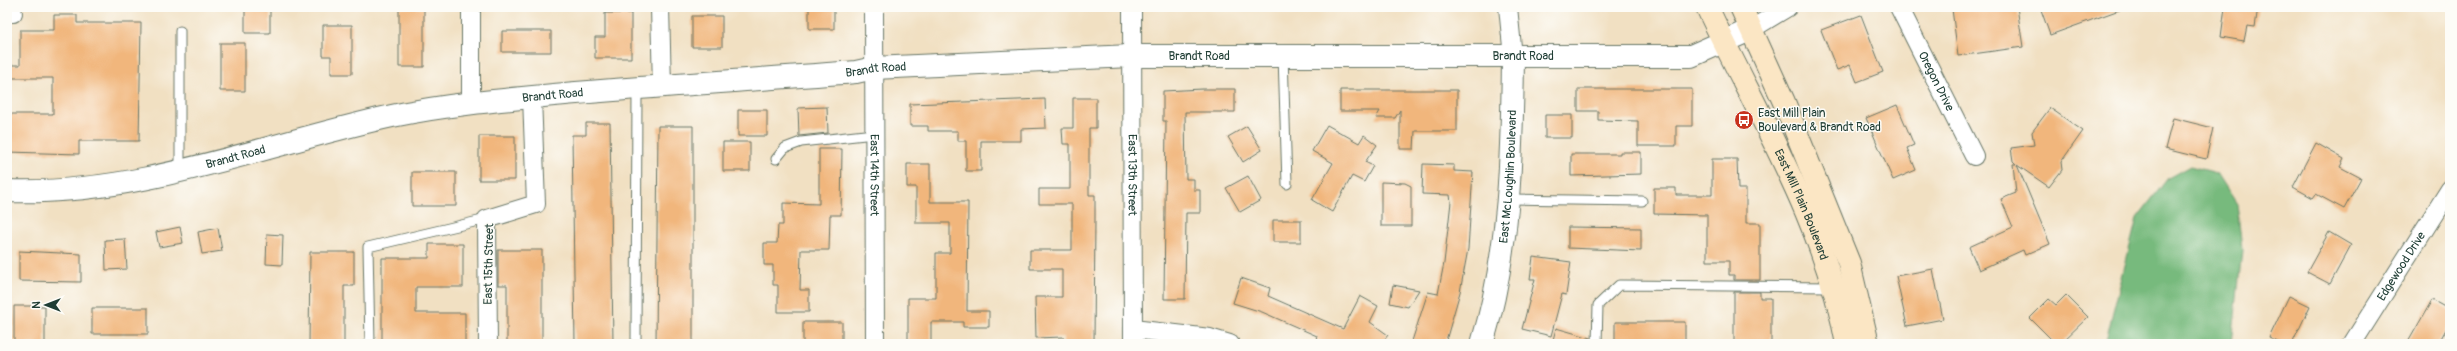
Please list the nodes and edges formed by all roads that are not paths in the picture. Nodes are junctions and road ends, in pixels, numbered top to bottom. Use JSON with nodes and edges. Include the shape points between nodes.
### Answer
{"nodes":[{"id":1,"x":471,"y":7,"type":"edge"},
{"id":2,"x":660,"y":7,"type":"edge"},
{"id":3,"x":874,"y":7,"type":"edge"},
{"id":4,"x":1132,"y":7,"type":"edge"},
{"id":5,"x":1508,"y":7,"type":"edge"},
{"id":6,"x":1707,"y":7,"type":"edge"},
{"id":7,"x":1740,"y":7,"type":"edge"},
{"id":8,"x":1788,"y":7,"type":"edge"},
{"id":9,"x":1899,"y":7,"type":"edge"},
{"id":10,"x":1750,"y":30,"type":"junction"},
{"id":11,"x":180,"y":31,"type":"dead end"},
{"id":12,"x":1723,"y":44,"type":"junction"},
{"id":13,"x":1283,"y":55,"type":"junction"},
{"id":14,"x":1131,"y":56,"type":"junction"},
{"id":15,"x":1513,"y":57,"type":"junction"},
{"id":16,"x":874,"y":68,"type":"junction"},
{"id":17,"x":662,"y":87,"type":"junction"},
{"id":18,"x":637,"y":88,"type":"junction"},
{"id":19,"x":532,"y":97,"type":"junction"},
{"id":20,"x":471,"y":102,"type":"junction"},
{"id":21,"x":874,"y":134,"type":"junction"},
{"id":22,"x":1974,"y":156,"type":"dead end"},
{"id":23,"x":776,"y":159,"type":"dead end"},
{"id":24,"x":180,"y":172,"type":"junction"},
{"id":25,"x":1287,"y":184,"type":"dead end"},
{"id":26,"x":2450,"y":189,"type":"edge"},
{"id":27,"x":7,"y":191,"type":"edge"},
{"id":28,"x":1508,"y":199,"type":"junction"},
{"id":29,"x":1642,"y":201,"type":"dead end"},
{"id":30,"x":487,"y":219,"type":"junction"},
{"id":31,"x":1833,"y":287,"type":"junction"},
{"id":32,"x":1133,"y":336,"type":"edge"},
{"id":33,"x":370,"y":344,"type":"edge"},
{"id":34,"x":488,"y":344,"type":"edge"},
{"id":35,"x":636,"y":344,"type":"edge"},
{"id":36,"x":875,"y":344,"type":"edge"},
{"id":37,"x":1230,"y":344,"type":"edge"},
{"id":38,"x":1482,"y":344,"type":"edge"},
{"id":39,"x":1597,"y":344,"type":"edge"},
{"id":40,"x":1847,"y":344,"type":"edge"},
{"id":41,"x":1868,"y":344,"type":"edge"},
{"id":42,"x":2352,"y":344,"type":"edge"}],
"edges":[{"from":1,"to":20,"type":"street"},
{"from":2,"to":17,"type":"street"},
{"from":3,"to":16,"type":"street","name":"East 14th Street"},
{"from":4,"to":14,"type":"street","name":"East 13th Street"},
{"from":5,"to":15,"type":"street","name":"East McLoughlin Boulevard"},
{"from":6,"to":12,"type":"main road","name":"East Mill Plain Boulevard"},
{"from":7,"to":10,"type":"main road","name":"East Mill Plain Boulevard"},
{"from":8,"to":10,"type":"street"},
{"from":9,"to":22,"type":"street","name":"Oregon Drive"},
{"from":10,"to":12,"type":"street","name":"Brandt Road"},
{"from":10,"to":41,"type":"main road","name":"East Mill Plain Boulevard","via":[[1784,102],[1849,263]]},
{"from":11,"to":24,"type":"lane"},
{"from":12,"to":15,"type":"street","name":"Brandt Road","via":[[1691,56]]},
{"from":12,"to":31,"type":"main road","name":"East Mill Plain Boulevard","via":[[1797,188]]},
{"from":13,"to":14,"type":"street","name":"Brandt Road"},
{"from":13,"to":15,"type":"street","name":"Brandt Road"},
{"from":13,"to":25,"type":"lane"},
{"from":14,"to":16,"type":"street","name":"Brandt Road"},
{"from":14,"to":32,"type":"street","name":"East 13th Street"},
{"from":15,"to":28,"type":"street","name":"East McLoughlin Boulevard"},
{"from":16,"to":17,"type":"street","name":"Brandt Road","via":[[856,72]]},
{"from":16,"to":21,"type":"street","name":"East 14th Street"},
{"from":17,"to":18,"type":"street","name":"Brandt Road"},
{"from":18,"to":19,"type":"street","name":"Brandt Road"},
{"from":18,"to":35,"type":"lane"},
{"from":19,"to":20,"type":"street","name":"Brandt Road"},
{"from":19,"to":30,"type":"street","name":"East 15th Street","via":[[536,204]]},
{"from":20,"to":24,"type":"street","name":"Brandt Road","via":[[391,116]]},
{"from":21,"to":23,"type":"lane","via":[[801,142],[786,148]]},
{"from":21,"to":36,"type":"street","name":"East 14th Street"},
{"from":24,"to":27,"type":"street","name":"Brandt Road","via":[[98,187],[45,192]]},
{"from":26,"to":42,"type":"street","name":"Edgewood Drive"},
{"from":28,"to":29,"type":"lane"},
{"from":28,"to":38,"type":"street","name":"East McLoughlin Boulevard","via":[[1500,270]]},
{"from":30,"to":33,"type":"lane","via":[[368,247]]},
{"from":30,"to":34,"type":"street","name":"East 15th Street"},
{"from":31,"to":39,"type":"lane","via":[[1619,284],[1598,306]]},
{"from":31,"to":40,"type":"main road","name":"East Mill Plain Boulevard"},
{"from":32,"to":37,"type":"street","via":[[1210,338]]}]}
